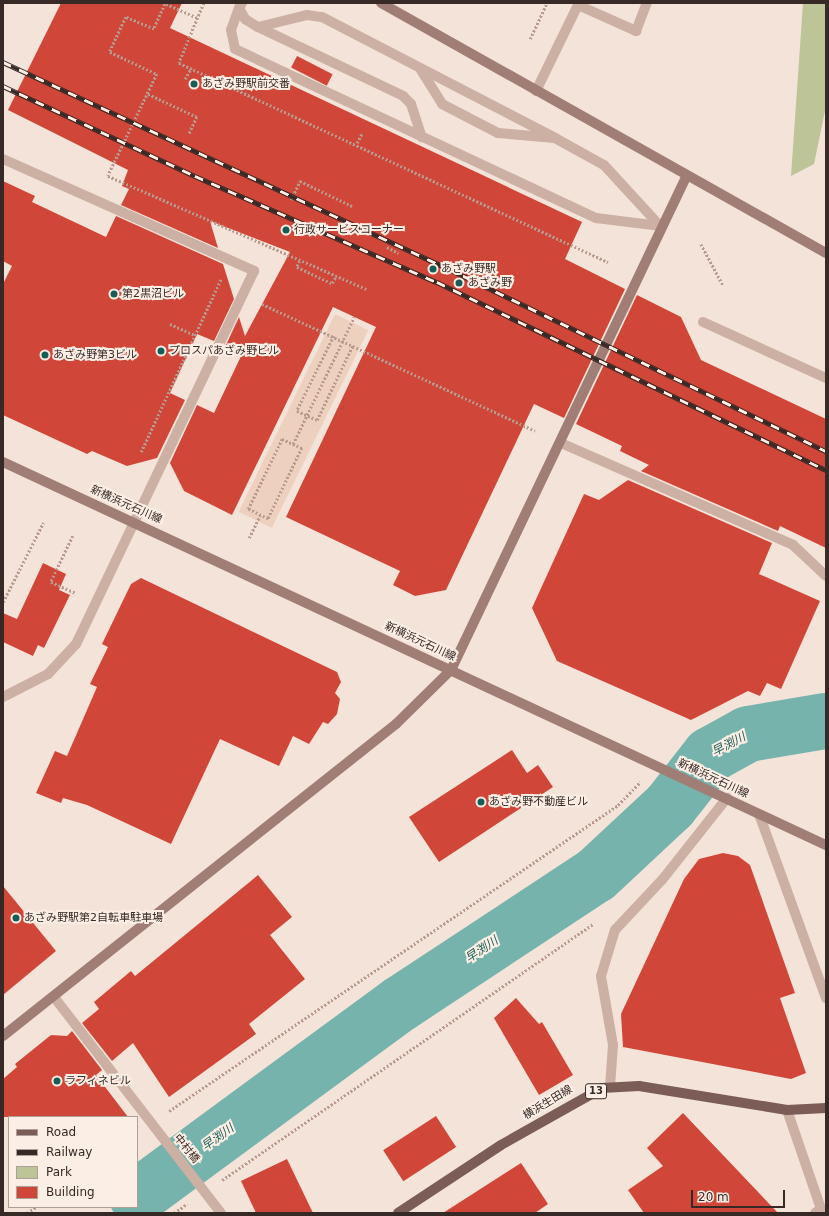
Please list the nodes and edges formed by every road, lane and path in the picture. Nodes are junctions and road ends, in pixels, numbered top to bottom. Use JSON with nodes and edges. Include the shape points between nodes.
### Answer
{"nodes":[{"id":1,"x":164,"y":3,"type":"edge"},
{"id":2,"x":204,"y":3,"type":"edge"},
{"id":3,"x":381,"y":3,"type":"edge"},
{"id":4,"x":547,"y":3,"type":"edge"},
{"id":5,"x":647,"y":3,"type":"edge"},
{"id":6,"x":578,"y":4,"type":"edge"},
{"id":7,"x":240,"y":5,"type":"edge"},
{"id":8,"x":197,"y":18,"type":"junction"},
{"id":9,"x":258,"y":27,"type":"junction"},
{"id":10,"x":530,"y":39,"type":"dead end"},
{"id":11,"x":191,"y":68,"type":"junction"},
{"id":12,"x":421,"y":70,"type":"junction"},
{"id":13,"x":185,"y":79,"type":"dead end"},
{"id":14,"x":536,"y":91,"type":"junction"},
{"id":15,"x":148,"y":94,"type":"junction"},
{"id":16,"x":189,"y":134,"type":"dead end"},
{"id":17,"x":422,"y":137,"type":"junction"},
{"id":18,"x":555,"y":138,"type":"junction"},
{"id":19,"x":3,"y":159,"type":"edge"},
{"id":20,"x":687,"y":175,"type":"junction"},
{"id":21,"x":291,"y":200,"type":"dead end"},
{"id":22,"x":352,"y":206,"type":"dead end"},
{"id":23,"x":660,"y":226,"type":"junction"},
{"id":24,"x":241,"y":235,"type":"junction"},
{"id":25,"x":238,"y":242,"type":"dead end"},
{"id":26,"x":701,"y":244,"type":"dead end"},
{"id":27,"x":387,"y":247,"type":"dead end"},
{"id":28,"x":399,"y":253,"type":"dead end"},
{"id":29,"x":826,"y":253,"type":"edge"},
{"id":30,"x":300,"y":261,"type":"junction"},
{"id":31,"x":608,"y":262,"type":"dead end"},
{"id":32,"x":225,"y":270,"type":"dead end"},
{"id":33,"x":336,"y":276,"type":"junction"},
{"id":34,"x":723,"y":285,"type":"dead end"},
{"id":35,"x":367,"y":290,"type":"dead end"},
{"id":36,"x":261,"y":304,"type":"dead end"},
{"id":37,"x":354,"y":317,"type":"dead end"},
{"id":38,"x":703,"y":322,"type":"dead end"},
{"id":39,"x":170,"y":324,"type":"dead end"},
{"id":40,"x":195,"y":335,"type":"junction"},
{"id":41,"x":334,"y":336,"type":"junction"},
{"id":42,"x":343,"y":341,"type":"junction"},
{"id":43,"x":353,"y":346,"type":"junction"},
{"id":44,"x":826,"y":378,"type":"edge"},
{"id":45,"x":307,"y":415,"type":"junction"},
{"id":46,"x":535,"y":431,"type":"dead end"},
{"id":47,"x":561,"y":443,"type":"junction"},
{"id":48,"x":293,"y":444,"type":"junction"},
{"id":49,"x":138,"y":459,"type":"dead end"},
{"id":50,"x":3,"y":462,"type":"edge"},
{"id":51,"x":260,"y":515,"type":"junction"},
{"id":52,"x":42,"y":522,"type":"dead end"},
{"id":53,"x":134,"y":522,"type":"junction"},
{"id":54,"x":73,"y":536,"type":"dead end"},
{"id":55,"x":249,"y":538,"type":"dead end"},
{"id":56,"x":826,"y":576,"type":"edge"},
{"id":57,"x":80,"y":586,"type":"dead end"},
{"id":58,"x":3,"y":602,"type":"edge"},
{"id":59,"x":451,"y":670,"type":"junction"},
{"id":60,"x":3,"y":697,"type":"edge"},
{"id":61,"x":656,"y":766,"type":"junction"},
{"id":62,"x":725,"y":797,"type":"junction"},
{"id":63,"x":759,"y":814,"type":"junction"},
{"id":64,"x":826,"y":845,"type":"edge"},
{"id":65,"x":596,"y":922,"type":"dead end"},
{"id":66,"x":54,"y":997,"type":"junction"},
{"id":67,"x":826,"y":998,"type":"edge"},
{"id":68,"x":3,"y":1036,"type":"edge"},
{"id":69,"x":610,"y":1087,"type":"junction"},
{"id":70,"x":826,"y":1108,"type":"edge"},
{"id":71,"x":787,"y":1110,"type":"junction"},
{"id":72,"x":153,"y":1126,"type":"junction"},
{"id":73,"x":201,"y":1188,"type":"junction"},
{"id":74,"x":174,"y":1213,"type":"edge"},
{"id":75,"x":221,"y":1213,"type":"edge"},
{"id":76,"x":398,"y":1213,"type":"edge"},
{"id":77,"x":815,"y":1213,"type":"edge"}],
"edges":[{"from":1,"to":8,"type":"path"},
{"from":1,"to":15,"type":"path","via":[[154,29],[126,17],[110,52],[157,74]]},
{"from":2,"to":8,"type":"path"},
{"from":3,"to":14,"type":"street"},
{"from":4,"to":10,"type":"path"},
{"from":5,"to":6,"type":"street","via":[[636,31]]},
{"from":6,"to":14,"type":"street"},
{"from":7,"to":9,"type":"street","via":[[245,19]]},
{"from":7,"to":17,"type":"street","via":[[231,30],[235,49]]},
{"from":8,"to":11,"type":"path","via":[[179,63]]},
{"from":9,"to":12,"type":"street","via":[[307,15],[322,18]]},
{"from":9,"to":17,"type":"street","via":[[403,96],[411,104]]},
{"from":11,"to":13,"type":"path"},
{"from":11,"to":31,"type":"path"},
{"from":12,"to":18,"type":"street"},
{"from":12,"to":18,"type":"street","via":[[442,104],[498,133]]},
{"from":14,"to":20,"type":"street"},
{"from":15,"to":16,"type":"path","via":[[197,117]]},
{"from":15,"to":24,"type":"path","via":[[108,176]]},
{"from":17,"to":23,"type":"street","via":[[596,218]]},
{"from":18,"to":23,"type":"street","via":[[604,165]]},
{"from":19,"to":53,"type":"street","via":[[254,271]]},
{"from":20,"to":23,"type":"street"},
{"from":20,"to":29,"type":"street"},
{"from":21,"to":22,"type":"path","via":[[300,182]]},
{"from":23,"to":47,"type":"street"},
{"from":24,"to":25,"type":"path"},
{"from":24,"to":30,"type":"path"},
{"from":26,"to":34,"type":"path"},
{"from":27,"to":28,"type":"path"},
{"from":30,"to":33,"type":"path"},
{"from":30,"to":33,"type":"path","via":[[298,267],[332,283]]},
{"from":32,"to":40,"type":"path"},
{"from":33,"to":35,"type":"path"},
{"from":36,"to":41,"type":"path"},
{"from":37,"to":42,"type":"path"},
{"from":38,"to":44,"type":"street"},
{"from":39,"to":40,"type":"path"},
{"from":40,"to":49,"type":"path"},
{"from":41,"to":42,"type":"path"},
{"from":41,"to":45,"type":"path","via":[[297,411]]},
{"from":42,"to":43,"type":"path"},
{"from":42,"to":45,"type":"path"},
{"from":43,"to":45,"type":"path","via":[[318,420]]},
{"from":43,"to":46,"type":"path"},
{"from":45,"to":48,"type":"path"},
{"from":47,"to":56,"type":"street","via":[[793,545]]},
{"from":47,"to":59,"type":"street"},
{"from":48,"to":51,"type":"path","via":[[302,448],[268,519]]},
{"from":48,"to":51,"type":"path","via":[[282,439],[251,502],[248,509]]},
{"from":50,"to":53,"type":"street","name":"新横浜元石川線"},
{"from":51,"to":55,"type":"path"},
{"from":52,"to":58,"type":"path"},
{"from":53,"to":59,"type":"street","name":"新横浜元石川線"},
{"from":53,"to":60,"type":"street","via":[[76,644],[48,674]]},
{"from":54,"to":57,"type":"path","via":[[51,582],[76,593]]},
{"from":59,"to":61,"type":"street","name":"新横浜元石川線"},
{"from":59,"to":66,"type":"street","via":[[396,724]]},
{"from":61,"to":62,"type":"street","name":"新横浜元石川線"},
{"from":61,"to":72,"type":"path","via":[[618,805]]},
{"from":62,"to":63,"type":"street","name":"新横浜元石川線"},
{"from":62,"to":69,"type":"street","via":[[662,880],[615,930],[601,976],[613,1044]]},
{"from":63,"to":64,"type":"street","name":"新横浜元石川線"},
{"from":63,"to":67,"type":"street"},
{"from":65,"to":73,"type":"path"},
{"from":66,"to":68,"type":"street"},
{"from":66,"to":72,"type":"street","name":"中村橋"},
{"from":69,"to":71,"type":"main road","name":"横浜生田線","number":"13","via":[[639,1086]]},
{"from":69,"to":76,"type":"main road","name":"横浜生田線","number":"13","via":[[578,1098]]},
{"from":70,"to":71,"type":"main road","name":"横浜生田線","number":"13"},
{"from":71,"to":77,"type":"street","via":[[821,1209]]},
{"from":72,"to":73,"type":"street","name":"中村橋"},
{"from":73,"to":74,"type":"path"},
{"from":73,"to":75,"type":"street","name":"中村橋"}]}
